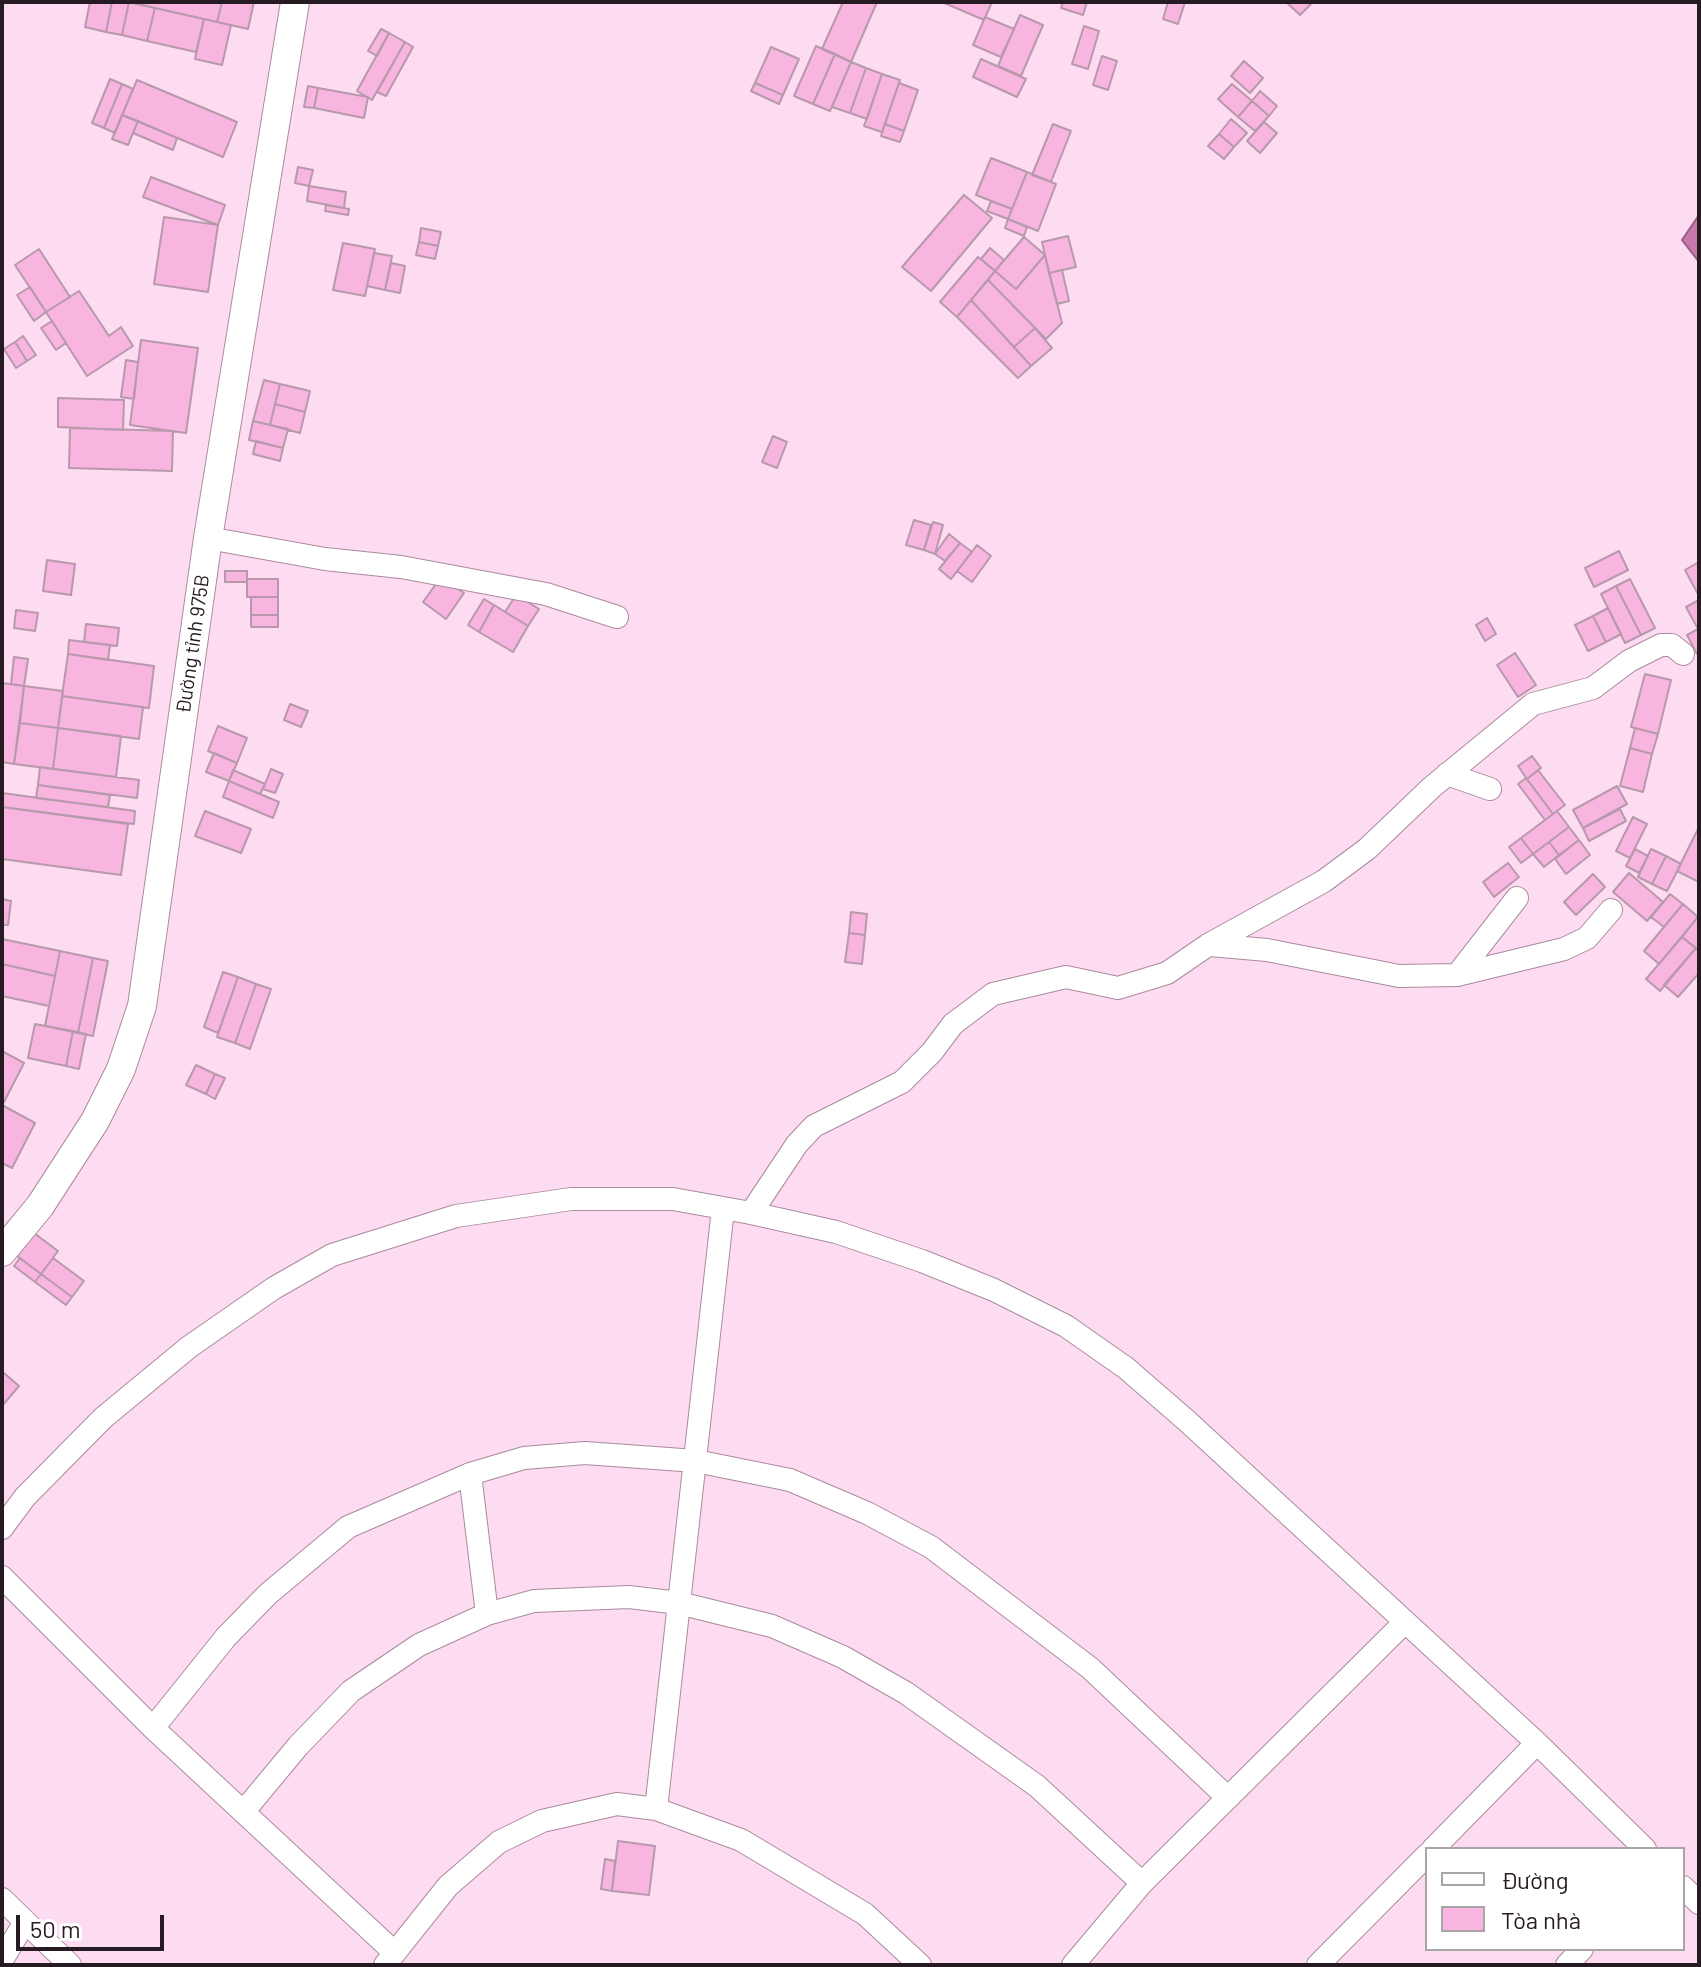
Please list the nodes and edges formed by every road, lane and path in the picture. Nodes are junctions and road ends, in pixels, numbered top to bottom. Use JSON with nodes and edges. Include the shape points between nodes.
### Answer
{"nodes":[{"id":1,"x":295,"y":2,"type":"edge"},
{"id":2,"x":208,"y":538,"type":"junction"},
{"id":3,"x":617,"y":617,"type":"dead end"},
{"id":4,"x":1683,"y":654,"type":"dead end"},
{"id":5,"x":1447,"y":774,"type":"junction"},
{"id":6,"x":1490,"y":789,"type":"dead end"},
{"id":7,"x":1517,"y":898,"type":"dead end"},
{"id":8,"x":1611,"y":910,"type":"dead end"},
{"id":9,"x":1208,"y":945,"type":"junction"},
{"id":10,"x":1457,"y":975,"type":"junction"},
{"id":11,"x":723,"y":1209,"type":"junction"},
{"id":12,"x":751,"y":1213,"type":"junction"},
{"id":13,"x":2,"y":1252,"type":"edge"},
{"id":14,"x":696,"y":1461,"type":"junction"},
{"id":15,"x":470,"y":1474,"type":"junction"},
{"id":16,"x":2,"y":1528,"type":"edge"},
{"id":17,"x":2,"y":1577,"type":"edge"},
{"id":18,"x":679,"y":1603,"type":"junction"},
{"id":19,"x":487,"y":1614,"type":"junction"},
{"id":20,"x":1404,"y":1623,"type":"junction"},
{"id":21,"x":153,"y":1728,"type":"junction"},
{"id":22,"x":1537,"y":1743,"type":"junction"},
{"id":23,"x":1227,"y":1797,"type":"junction"},
{"id":24,"x":656,"y":1809,"type":"junction"},
{"id":25,"x":244,"y":1811,"type":"junction"},
{"id":26,"x":1435,"y":1847,"type":"edge"},
{"id":27,"x":1643,"y":1847,"type":"edge"},
{"id":28,"x":1425,"y":1857,"type":"edge"},
{"id":29,"x":1142,"y":1883,"type":"junction"},
{"id":30,"x":2,"y":1899,"type":"edge"},
{"id":31,"x":25,"y":1922,"type":"junction"},
{"id":32,"x":389,"y":1959,"type":"edge"},
{"id":33,"x":2,"y":1960,"type":"edge"},
{"id":34,"x":70,"y":1965,"type":"edge"},
{"id":35,"x":920,"y":1965,"type":"edge"},
{"id":36,"x":1073,"y":1965,"type":"edge"},
{"id":37,"x":1318,"y":1965,"type":"edge"}],
"edges":[{"from":1,"to":2,"type":"main road","name":"Đường tỉnh 975B"},
{"from":2,"to":3,"type":"street","via":[[546,594]]},
{"from":2,"to":13,"type":"main road","name":"Đường tỉnh 975B","via":[[142,1006],[121,1069],[95,1121],[40,1206]]},
{"from":4,"to":5,"type":"street","via":[[1672,645],[1661,645],[1593,688],[1533,704]]},
{"from":5,"to":6,"type":"street"},
{"from":5,"to":9,"type":"street","via":[[1367,849],[1324,881]]},
{"from":7,"to":10,"type":"street"},
{"from":8,"to":10,"type":"street","via":[[1587,938],[1564,949]]},
{"from":9,"to":10,"type":"street","via":[[1267,950],[1399,976]]},
{"from":9,"to":12,"type":"street","via":[[1167,973],[1141,983],[1118,988],[1066,977],[993,994],[953,1024],[902,1082],[814,1126]]},
{"from":11,"to":12,"type":"street"},
{"from":11,"to":14,"type":"street"},
{"from":11,"to":16,"type":"street","via":[[673,1199],[571,1199],[456,1216],[332,1255],[189,1347],[115,1408],[25,1497]]},
{"from":12,"to":20,"type":"street","via":[[836,1232],[922,1261],[1066,1326],[1126,1368]]},
{"from":14,"to":15,"type":"street","via":[[585,1453],[524,1458]]},
{"from":14,"to":18,"type":"street"},
{"from":14,"to":23,"type":"street","via":[[790,1480],[931,1547],[1090,1668]]},
{"from":15,"to":19,"type":"street"},
{"from":15,"to":21,"type":"street","via":[[348,1527],[324,1546],[226,1637]]},
{"from":17,"to":21,"type":"street"},
{"from":18,"to":19,"type":"street","via":[[574,1598],[534,1601]]},
{"from":18,"to":24,"type":"street"},
{"from":18,"to":29,"type":"street","via":[[772,1626],[843,1657],[906,1693],[1037,1786]]},
{"from":19,"to":25,"type":"street","via":[[419,1645],[351,1691]]},
{"from":20,"to":22,"type":"street"},
{"from":20,"to":23,"type":"street"},
{"from":21,"to":25,"type":"street"},
{"from":22,"to":26,"type":"street"},
{"from":22,"to":27,"type":"street"},
{"from":23,"to":29,"type":"street"},
{"from":24,"to":32,"type":"street","via":[[617,1804],[542,1821],[499,1842],[448,1886]]},
{"from":24,"to":35,"type":"street","via":[[741,1840],[808,1877],[865,1914]]},
{"from":25,"to":32,"type":"street"},
{"from":28,"to":37,"type":"street"},
{"from":29,"to":36,"type":"street"},
{"from":30,"to":31,"type":"street"},
{"from":31,"to":33,"type":"street"},
{"from":31,"to":34,"type":"street"}]}
